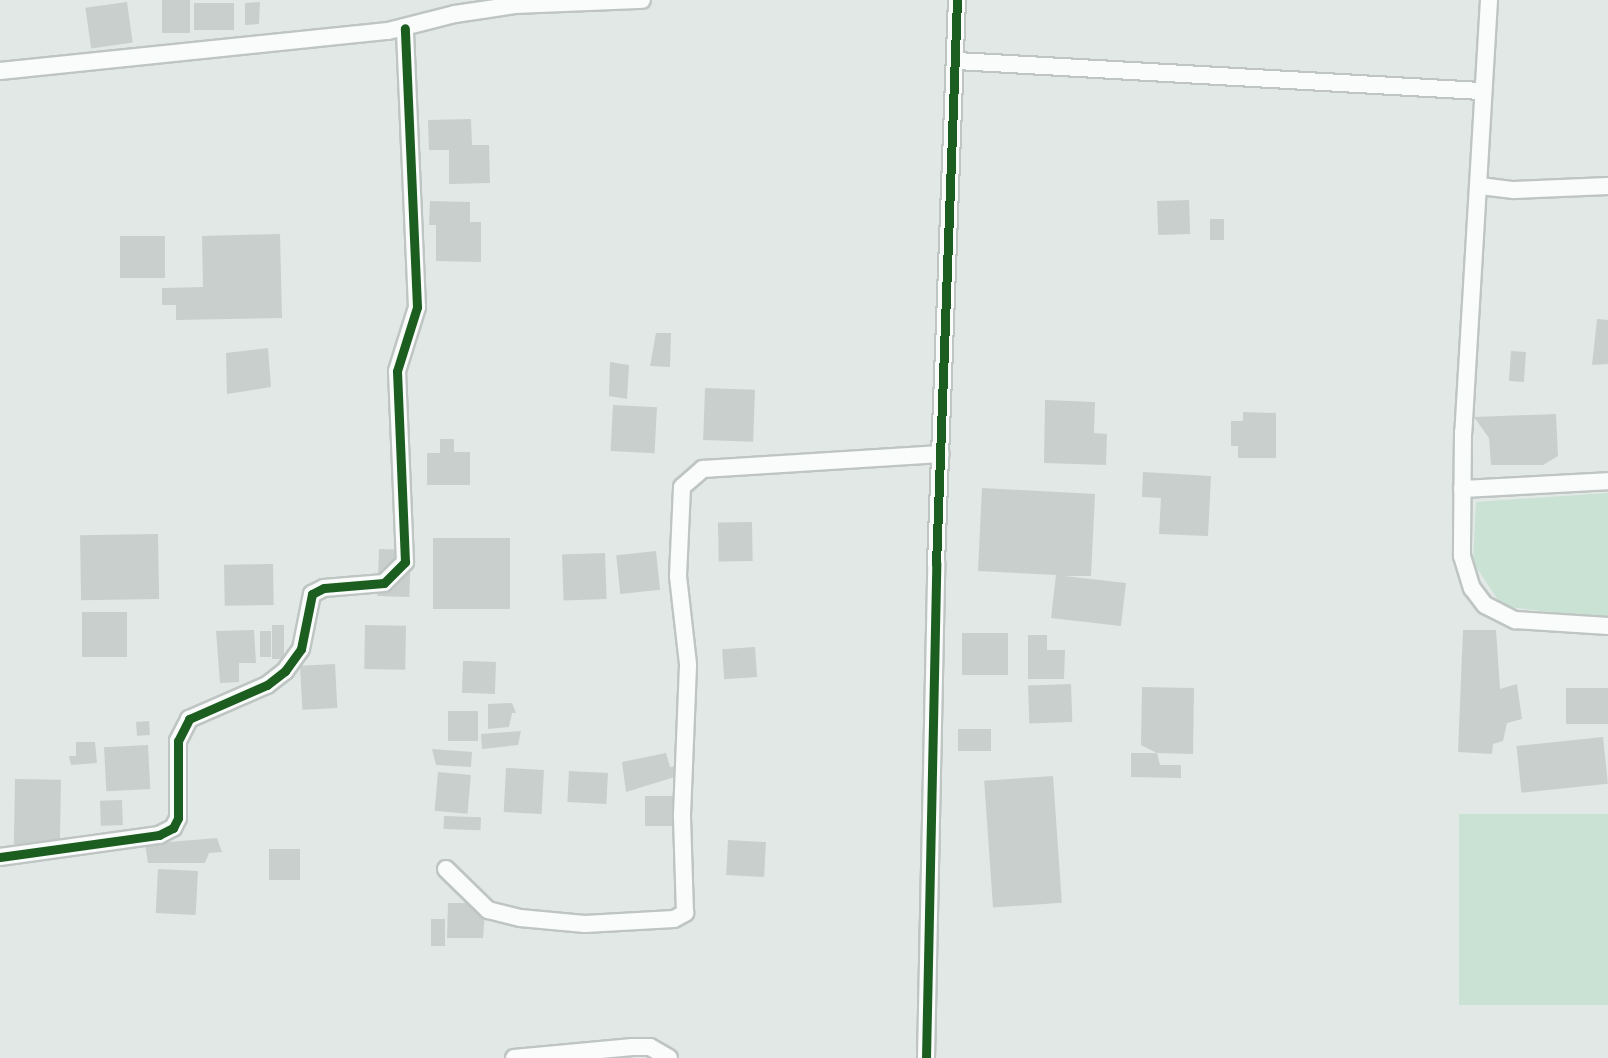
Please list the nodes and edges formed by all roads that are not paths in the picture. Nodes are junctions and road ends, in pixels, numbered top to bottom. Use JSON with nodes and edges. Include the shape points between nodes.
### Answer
{"nodes":[{"id":1,"x":642,"y":0,"type":"edge"},
{"id":2,"x":957,"y":0,"type":"edge"},
{"id":3,"x":1489,"y":0,"type":"edge"},
{"id":4,"x":592,"y":2,"type":"edge"},
{"id":5,"x":405,"y":28,"type":"junction"},
{"id":6,"x":957,"y":61,"type":"junction"},
{"id":7,"x":0,"y":71,"type":"edge"},
{"id":8,"x":1481,"y":91,"type":"junction"},
{"id":9,"x":1480,"y":186,"type":"junction"},
{"id":10,"x":1608,"y":186,"type":"edge"},
{"id":11,"x":941,"y":454,"type":"junction"},
{"id":12,"x":1608,"y":481,"type":"edge"},
{"id":13,"x":1462,"y":489,"type":"junction"},
{"id":14,"x":1608,"y":626,"type":"edge"},
{"id":15,"x":0,"y":858,"type":"edge"},
{"id":16,"x":446,"y":869,"type":"dead end"},
{"id":17,"x":514,"y":1058,"type":"edge"},
{"id":18,"x":668,"y":1058,"type":"edge"},
{"id":19,"x":926,"y":1058,"type":"edge"}],
"edges":[{"from":1,"to":4,"type":"street"},
{"from":2,"to":6,"type":"street"},
{"from":3,"to":8,"type":"street"},
{"from":4,"to":5,"type":"street","via":[[516,5],[455,14]]},
{"from":5,"to":7,"type":"street"},
{"from":5,"to":15,"type":"street","via":[[417,307],[397,371],[405,562],[384,583],[312,594],[301,649],[285,671],[267,685],[189,719],[178,741],[178,817],[173,828],[159,835]]},
{"from":6,"to":8,"type":"street"},
{"from":6,"to":11,"type":"street"},
{"from":8,"to":9,"type":"street"},
{"from":9,"to":10,"type":"street","via":[[1514,190]]},
{"from":9,"to":13,"type":"street"},
{"from":11,"to":16,"type":"street","via":[[703,469],[682,487],[678,576],[688,664],[682,815],[685,913],[674,919],[585,924],[520,918],[488,910]]},
{"from":11,"to":19,"type":"street"},
{"from":12,"to":13,"type":"street"},
{"from":13,"to":14,"type":"street","via":[[1462,556],[1472,588],[1485,605],[1515,620]]},
{"from":17,"to":18,"type":"street","via":[[632,1046],[650,1047]]}]}
